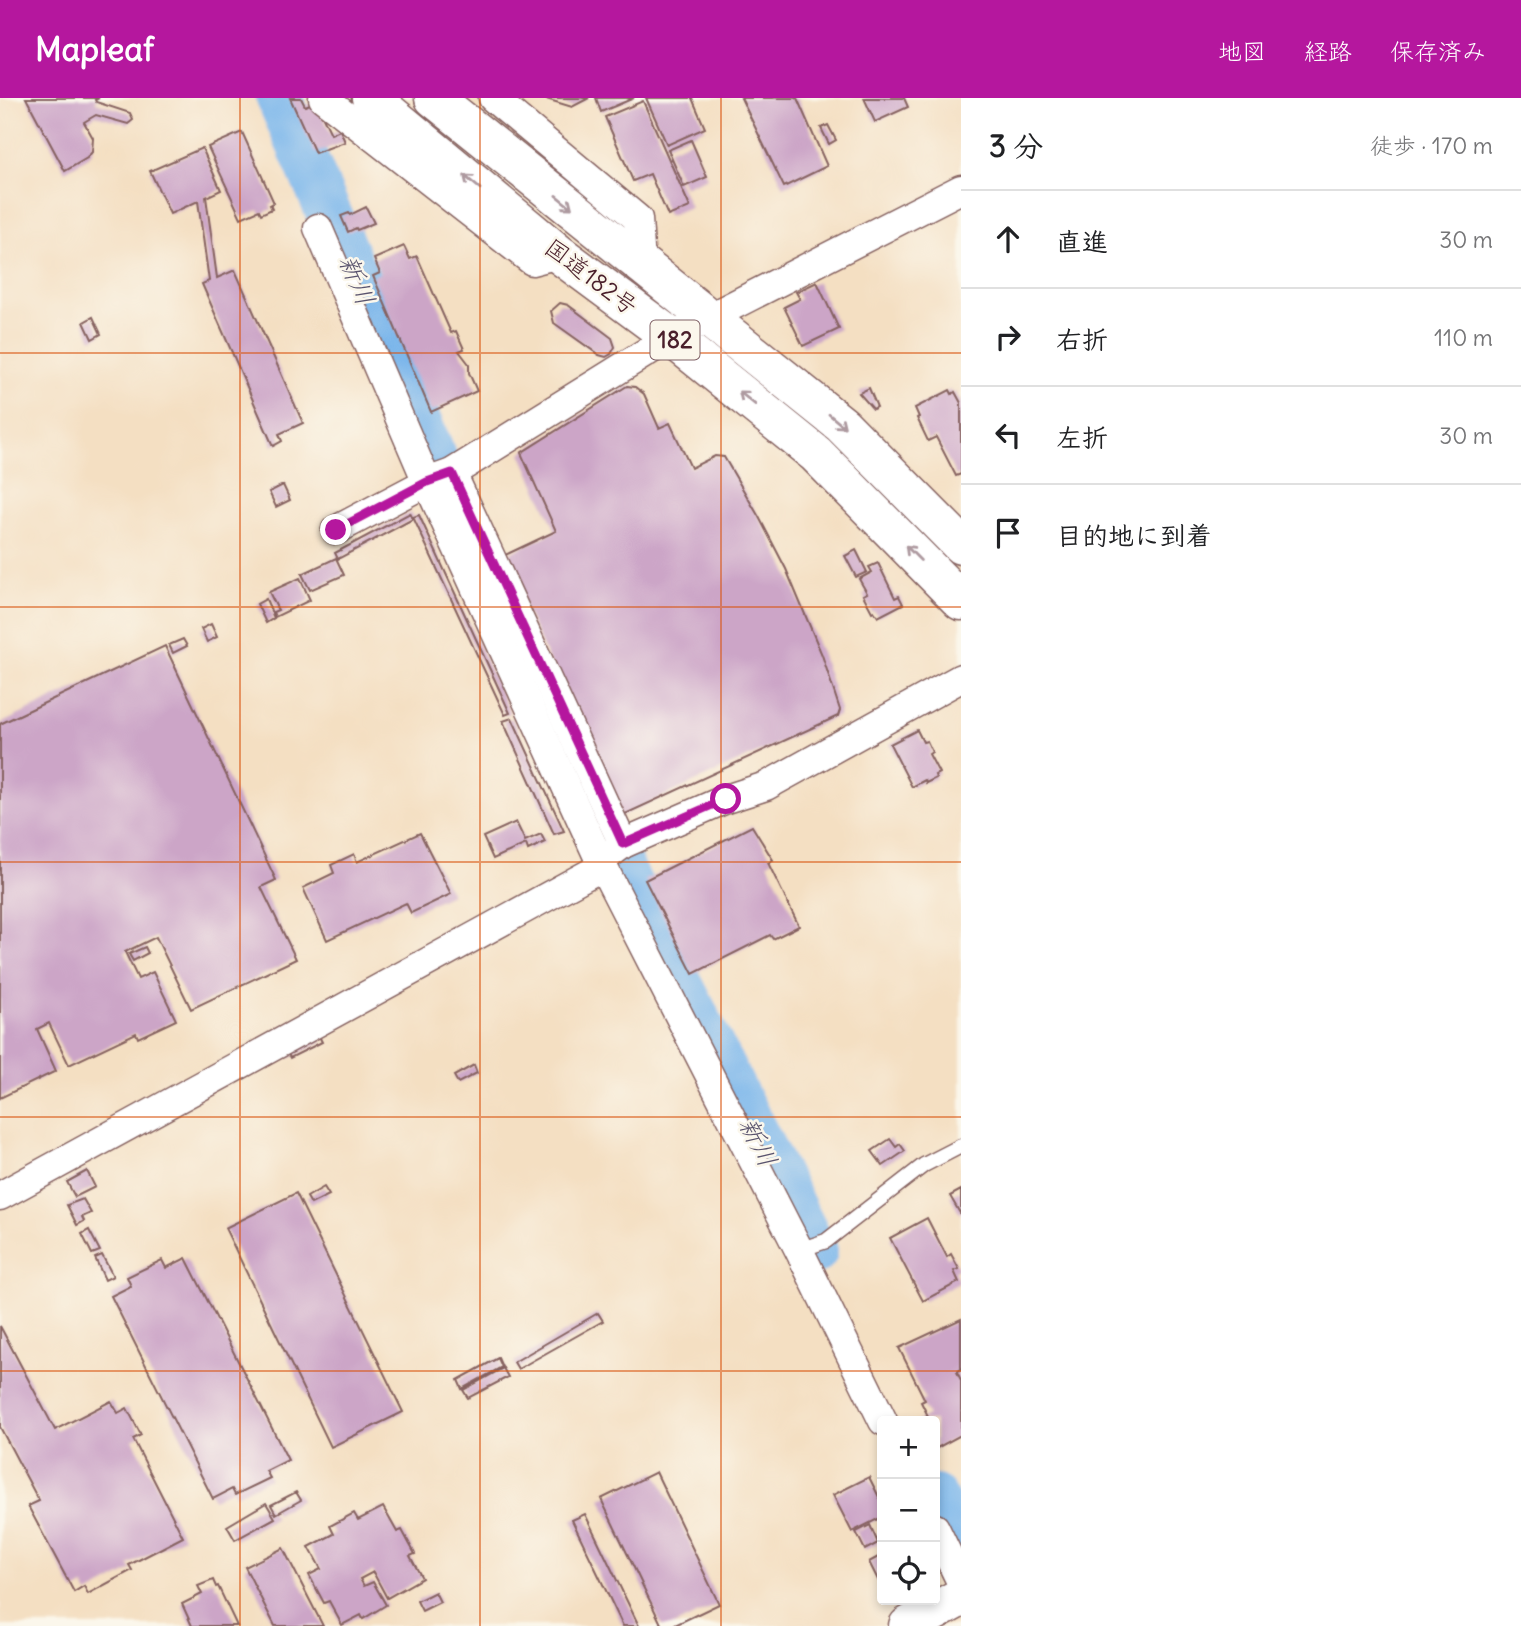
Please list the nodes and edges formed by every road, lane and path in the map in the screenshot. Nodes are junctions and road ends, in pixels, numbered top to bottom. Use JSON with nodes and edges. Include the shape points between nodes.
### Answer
{"nodes":[{"id":1,"x":323,"y":98,"type":"edge"},
{"id":2,"x":371,"y":98,"type":"edge"},
{"id":3,"x":434,"y":98,"type":"edge"},
{"id":4,"x":493,"y":98,"type":"edge"},
{"id":5,"x":961,"y":189,"type":"edge"},
{"id":6,"x":318,"y":228,"type":"dead end"},
{"id":7,"x":559,"y":254,"type":"junction"},
{"id":8,"x":641,"y":264,"type":"junction"},
{"id":9,"x":708,"y":318,"type":"junction"},
{"id":10,"x":671,"y":337,"type":"junction"},
{"id":11,"x":439,"y":477,"type":"junction"},
{"id":12,"x":336,"y":530,"type":"dead end"},
{"id":13,"x":961,"y":545,"type":"edge"},
{"id":14,"x":961,"y":601,"type":"edge"},
{"id":15,"x":961,"y":678,"type":"edge"},
{"id":16,"x":623,"y":844,"type":"junction"},
{"id":17,"x":600,"y":861,"type":"junction"},
{"id":18,"x":961,"y":1146,"type":"edge"},
{"id":19,"x":0,"y":1196,"type":"edge"},
{"id":20,"x":799,"y":1250,"type":"junction"},
{"id":21,"x":881,"y":1416,"type":"edge"},
{"id":22,"x":940,"y":1538,"type":"edge"},
{"id":23,"x":961,"y":1582,"type":"edge"},
{"id":24,"x":961,"y":1597,"type":"edge"},
{"id":25,"x":908,"y":1626,"type":"edge"}],
"edges":[{"from":1,"to":7,"type":"street","via":[[532,261]]},
{"from":7,"to":2,"type":"main road","name":"国道182号","number":"182","one_way":true},
{"from":3,"to":8,"type":"main road","name":"国道182号","number":"182","one_way":true},
{"from":4,"to":8,"type":"street","via":[[638,219]]},
{"from":5,"to":9,"type":"street"},
{"from":6,"to":11,"type":"street"},
{"from":7,"to":10,"type":"main road","name":"国道182号","number":"182"},
{"from":8,"to":9,"type":"main road","name":"国道182号","number":"182"},
{"from":9,"to":10,"type":"street"},
{"from":9,"to":13,"type":"main road","name":"国道182号","number":"182","one_way":true,"via":[[842,425]]},
{"from":10,"to":11,"type":"street"},
{"from":14,"to":10,"type":"main road","name":"国道182号","number":"182","one_way":true,"via":[[816,454]]},
{"from":11,"to":12,"type":"street"},
{"from":11,"to":16,"type":"street"},
{"from":11,"to":17,"type":"street"},
{"from":15,"to":16,"type":"street","via":[[766,786]]},
{"from":16,"to":17,"type":"street"},
{"from":17,"to":19,"type":"street","via":[[594,871]]},
{"from":17,"to":20,"type":"street"},
{"from":18,"to":20,"type":"lane","via":[[924,1165],[826,1241]]},
{"from":20,"to":21,"type":"street"},
{"from":22,"to":23,"type":"street"},
{"from":24,"to":25,"type":"main road"}]}
